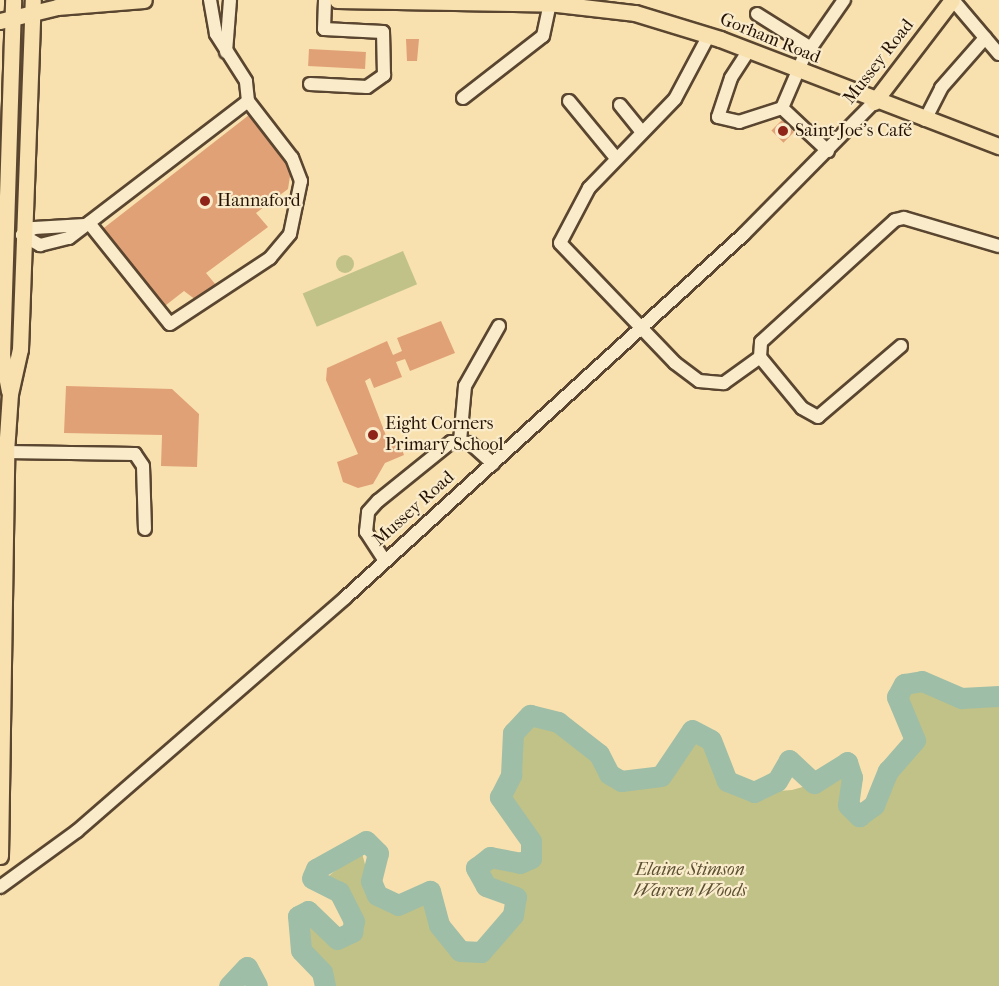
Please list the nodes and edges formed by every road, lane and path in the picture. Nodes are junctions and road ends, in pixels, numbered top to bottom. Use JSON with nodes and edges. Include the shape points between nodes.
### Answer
{"nodes":[{"id":1,"x":13,"y":0,"type":"edge"},
{"id":2,"x":144,"y":0,"type":"edge"},
{"id":3,"x":210,"y":0,"type":"edge"},
{"id":4,"x":230,"y":0,"type":"edge"},
{"id":5,"x":325,"y":0,"type":"edge"},
{"id":6,"x":338,"y":0,"type":"edge"},
{"id":7,"x":406,"y":0,"type":"edge"},
{"id":8,"x":844,"y":0,"type":"edge"},
{"id":9,"x":952,"y":0,"type":"edge"},
{"id":10,"x":550,"y":3,"type":"junction"},
{"id":11,"x":33,"y":6,"type":"edge"},
{"id":12,"x":756,"y":14,"type":"dead end"},
{"id":13,"x":6,"y":19,"type":"edge"},
{"id":14,"x":709,"y":35,"type":"junction"},
{"id":15,"x":985,"y":38,"type":"junction"},
{"id":16,"x":811,"y":48,"type":"junction"},
{"id":17,"x":749,"y":50,"type":"junction"},
{"id":18,"x":226,"y":52,"type":"junction"},
{"id":19,"x":999,"y":54,"type":"edge"},
{"id":20,"x":801,"y":73,"type":"junction"},
{"id":21,"x":310,"y":84,"type":"dead end"},
{"id":22,"x":463,"y":98,"type":"dead end"},
{"id":23,"x":569,"y":100,"type":"dead end"},
{"id":24,"x":248,"y":101,"type":"junction"},
{"id":25,"x":874,"y":102,"type":"junction"},
{"id":26,"x":620,"y":105,"type":"dead end"},
{"id":27,"x":782,"y":108,"type":"junction"},
{"id":28,"x":925,"y":120,"type":"junction"},
{"id":29,"x":641,"y":131,"type":"junction"},
{"id":30,"x":999,"y":146,"type":"edge"},
{"id":31,"x":828,"y":151,"type":"junction"},
{"id":32,"x":616,"y":158,"type":"junction"},
{"id":33,"x":87,"y":224,"type":"junction"},
{"id":34,"x":3,"y":235,"type":"edge"},
{"id":35,"x":22,"y":235,"type":"junction"},
{"id":36,"x":999,"y":246,"type":"edge"},
{"id":37,"x":499,"y":326,"type":"dead end"},
{"id":38,"x":645,"y":326,"type":"junction"},
{"id":39,"x":901,"y":346,"type":"dead end"},
{"id":40,"x":760,"y":357,"type":"junction"},
{"id":41,"x":10,"y":394,"type":"junction"},
{"id":42,"x":460,"y":441,"type":"junction"},
{"id":43,"x":6,"y":452,"type":"junction"},
{"id":44,"x":493,"y":464,"type":"junction"},
{"id":45,"x":145,"y":529,"type":"dead end"},
{"id":46,"x":2,"y":544,"type":"edge"},
{"id":47,"x":385,"y":561,"type":"junction"},
{"id":48,"x":1,"y":774,"type":"edge"},
{"id":49,"x":0,"y":856,"type":"edge"},
{"id":50,"x":0,"y":887,"type":"edge"}],
"edges":[{"from":1,"to":13,"type":"main road"},
{"from":2,"to":11,"type":"main road"},
{"from":3,"to":18,"type":"street"},
{"from":4,"to":18,"type":"street"},
{"from":5,"to":21,"type":"street","via":[[324,29],[383,32],[384,75],[367,87]]},
{"from":6,"to":7,"type":"main road","name":"Gorham Road"},
{"from":7,"to":10,"type":"main road","name":"Gorham Road"},
{"from":8,"to":16,"type":"street"},
{"from":9,"to":15,"type":"street"},
{"from":9,"to":25,"type":"main road","name":"Mussey Road"},
{"from":10,"to":14,"type":"main road","name":"Gorham Road","via":[[616,9]]},
{"from":10,"to":22,"type":"street","via":[[543,36]]},
{"from":11,"to":13,"type":"main road"},
{"from":11,"to":35,"type":"main road"},
{"from":12,"to":16,"type":"street"},
{"from":13,"to":34,"type":"main road"},
{"from":14,"to":17,"type":"main road","name":"Gorham Road"},
{"from":14,"to":29,"type":"street","via":[[675,99]]},
{"from":15,"to":19,"type":"street"},
{"from":15,"to":28,"type":"street","via":[[941,88]]},
{"from":16,"to":20,"type":"street"},
{"from":17,"to":20,"type":"main road","name":"Gorham Road"},
{"from":17,"to":27,"type":"street","via":[[731,78],[718,117],[739,122]]},
{"from":18,"to":24,"type":"street","via":[[249,86]]},
{"from":20,"to":25,"type":"main road","name":"Gorham Road"},
{"from":20,"to":27,"type":"street"},
{"from":23,"to":32,"type":"street"},
{"from":24,"to":33,"type":"street"},
{"from":24,"to":33,"type":"street","via":[[292,158],[301,181],[290,234],[270,258],[170,324]]},
{"from":25,"to":28,"type":"main road","name":"Gorham Road"},
{"from":25,"to":31,"type":"street","name":"Mussey Road"},
{"from":26,"to":29,"type":"street"},
{"from":27,"to":31,"type":"street"},
{"from":28,"to":30,"type":"main road","name":"Gorham Road"},
{"from":29,"to":32,"type":"street"},
{"from":31,"to":38,"type":"street","name":"Mussey Road"},
{"from":32,"to":38,"type":"street","via":[[589,188],[560,243]]},
{"from":33,"to":35,"type":"street","via":[[34,228]]},
{"from":33,"to":35,"type":"street","via":[[54,243],[33,245]]},
{"from":34,"to":35,"type":"street"},
{"from":34,"to":41,"type":"main road","via":[[2,355]]},
{"from":35,"to":41,"type":"main road","via":[[20,350]]},
{"from":36,"to":40,"type":"street","via":[[904,218],[895,220],[761,342]]},
{"from":37,"to":42,"type":"street","via":[[465,386]]},
{"from":38,"to":40,"type":"street","via":[[675,363],[699,381],[724,383]]},
{"from":38,"to":44,"type":"street","name":"Mussey Road"},
{"from":39,"to":40,"type":"street","via":[[818,417],[802,408]]},
{"from":41,"to":43,"type":"main road"},
{"from":42,"to":44,"type":"street"},
{"from":42,"to":47,"type":"street","via":[[434,451],[368,512],[367,536]]},
{"from":43,"to":45,"type":"street","via":[[135,454],[143,466]]},
{"from":43,"to":46,"type":"main road"},
{"from":44,"to":47,"type":"street","name":"Mussey Road"},
{"from":46,"to":48,"type":"main road"},
{"from":47,"to":50,"type":"street","name":"Mussey Road","via":[[77,831]]},
{"from":48,"to":49,"type":"main road"}]}
